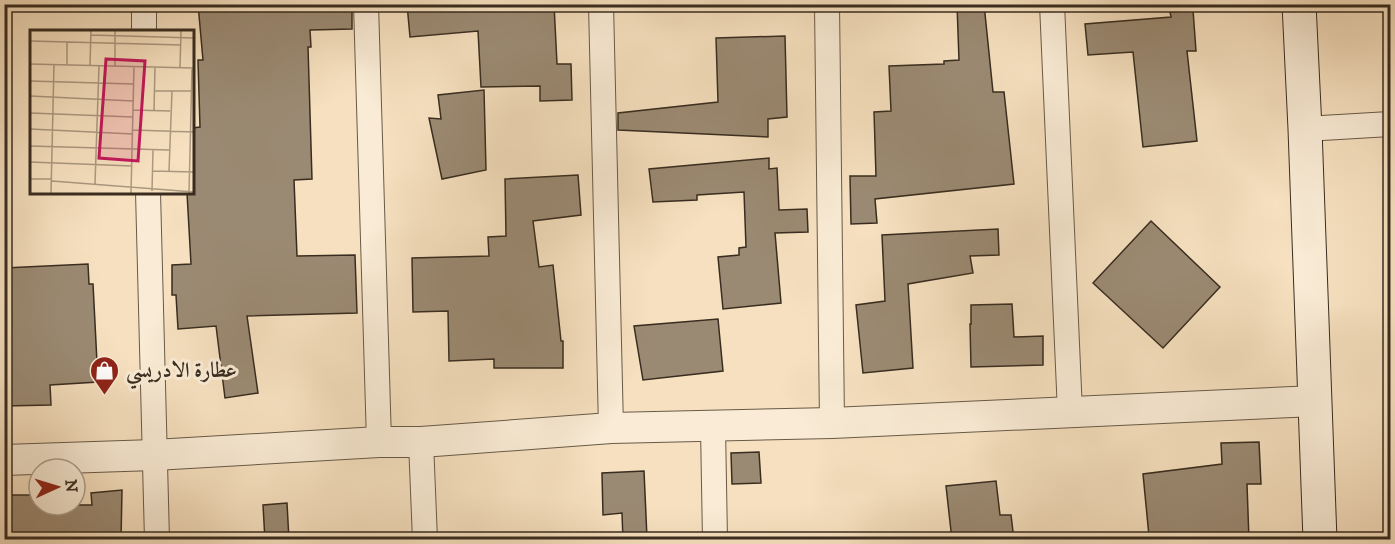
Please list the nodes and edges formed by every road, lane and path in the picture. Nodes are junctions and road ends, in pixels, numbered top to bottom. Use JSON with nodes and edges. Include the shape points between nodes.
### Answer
{"nodes":[{"id":1,"x":144,"y":4,"type":"edge"},
{"id":2,"x":366,"y":4,"type":"edge"},
{"id":3,"x":601,"y":4,"type":"edge"},
{"id":4,"x":827,"y":4,"type":"edge"},
{"id":5,"x":1052,"y":4,"type":"edge"},
{"id":6,"x":1299,"y":4,"type":"edge"},
{"id":7,"x":144,"y":30,"type":"edge"},
{"id":8,"x":1390,"y":124,"type":"edge"},
{"id":9,"x":1305,"y":129,"type":"junction"},
{"id":10,"x":148,"y":194,"type":"edge"},
{"id":11,"x":1315,"y":401,"type":"junction"},
{"id":12,"x":1070,"y":412,"type":"junction"},
{"id":13,"x":832,"y":423,"type":"junction"},
{"id":14,"x":712,"y":426,"type":"junction"},
{"id":15,"x":611,"y":428,"type":"junction"},
{"id":16,"x":379,"y":442,"type":"junction"},
{"id":17,"x":422,"y":442,"type":"junction"},
{"id":18,"x":154,"y":455,"type":"junction"},
{"id":19,"x":4,"y":460,"type":"edge"},
{"id":20,"x":157,"y":540,"type":"edge"},
{"id":21,"x":425,"y":540,"type":"edge"},
{"id":22,"x":715,"y":540,"type":"edge"},
{"id":23,"x":1320,"y":540,"type":"edge"}],
"edges":[{"from":1,"to":7,"type":"street"},
{"from":2,"to":16,"type":"street"},
{"from":3,"to":15,"type":"street"},
{"from":4,"to":13,"type":"street"},
{"from":5,"to":12,"type":"street"},
{"from":6,"to":9,"type":"main road"},
{"from":8,"to":9,"type":"street"},
{"from":9,"to":11,"type":"main road"},
{"from":10,"to":18,"type":"street"},
{"from":11,"to":12,"type":"street"},
{"from":11,"to":23,"type":"main road"},
{"from":12,"to":13,"type":"street"},
{"from":13,"to":14,"type":"street"},
{"from":14,"to":15,"type":"street"},
{"from":14,"to":22,"type":"street"},
{"from":15,"to":17,"type":"street"},
{"from":16,"to":17,"type":"street"},
{"from":16,"to":18,"type":"street"},
{"from":17,"to":21,"type":"street"},
{"from":18,"to":19,"type":"street"},
{"from":18,"to":20,"type":"street"}]}
